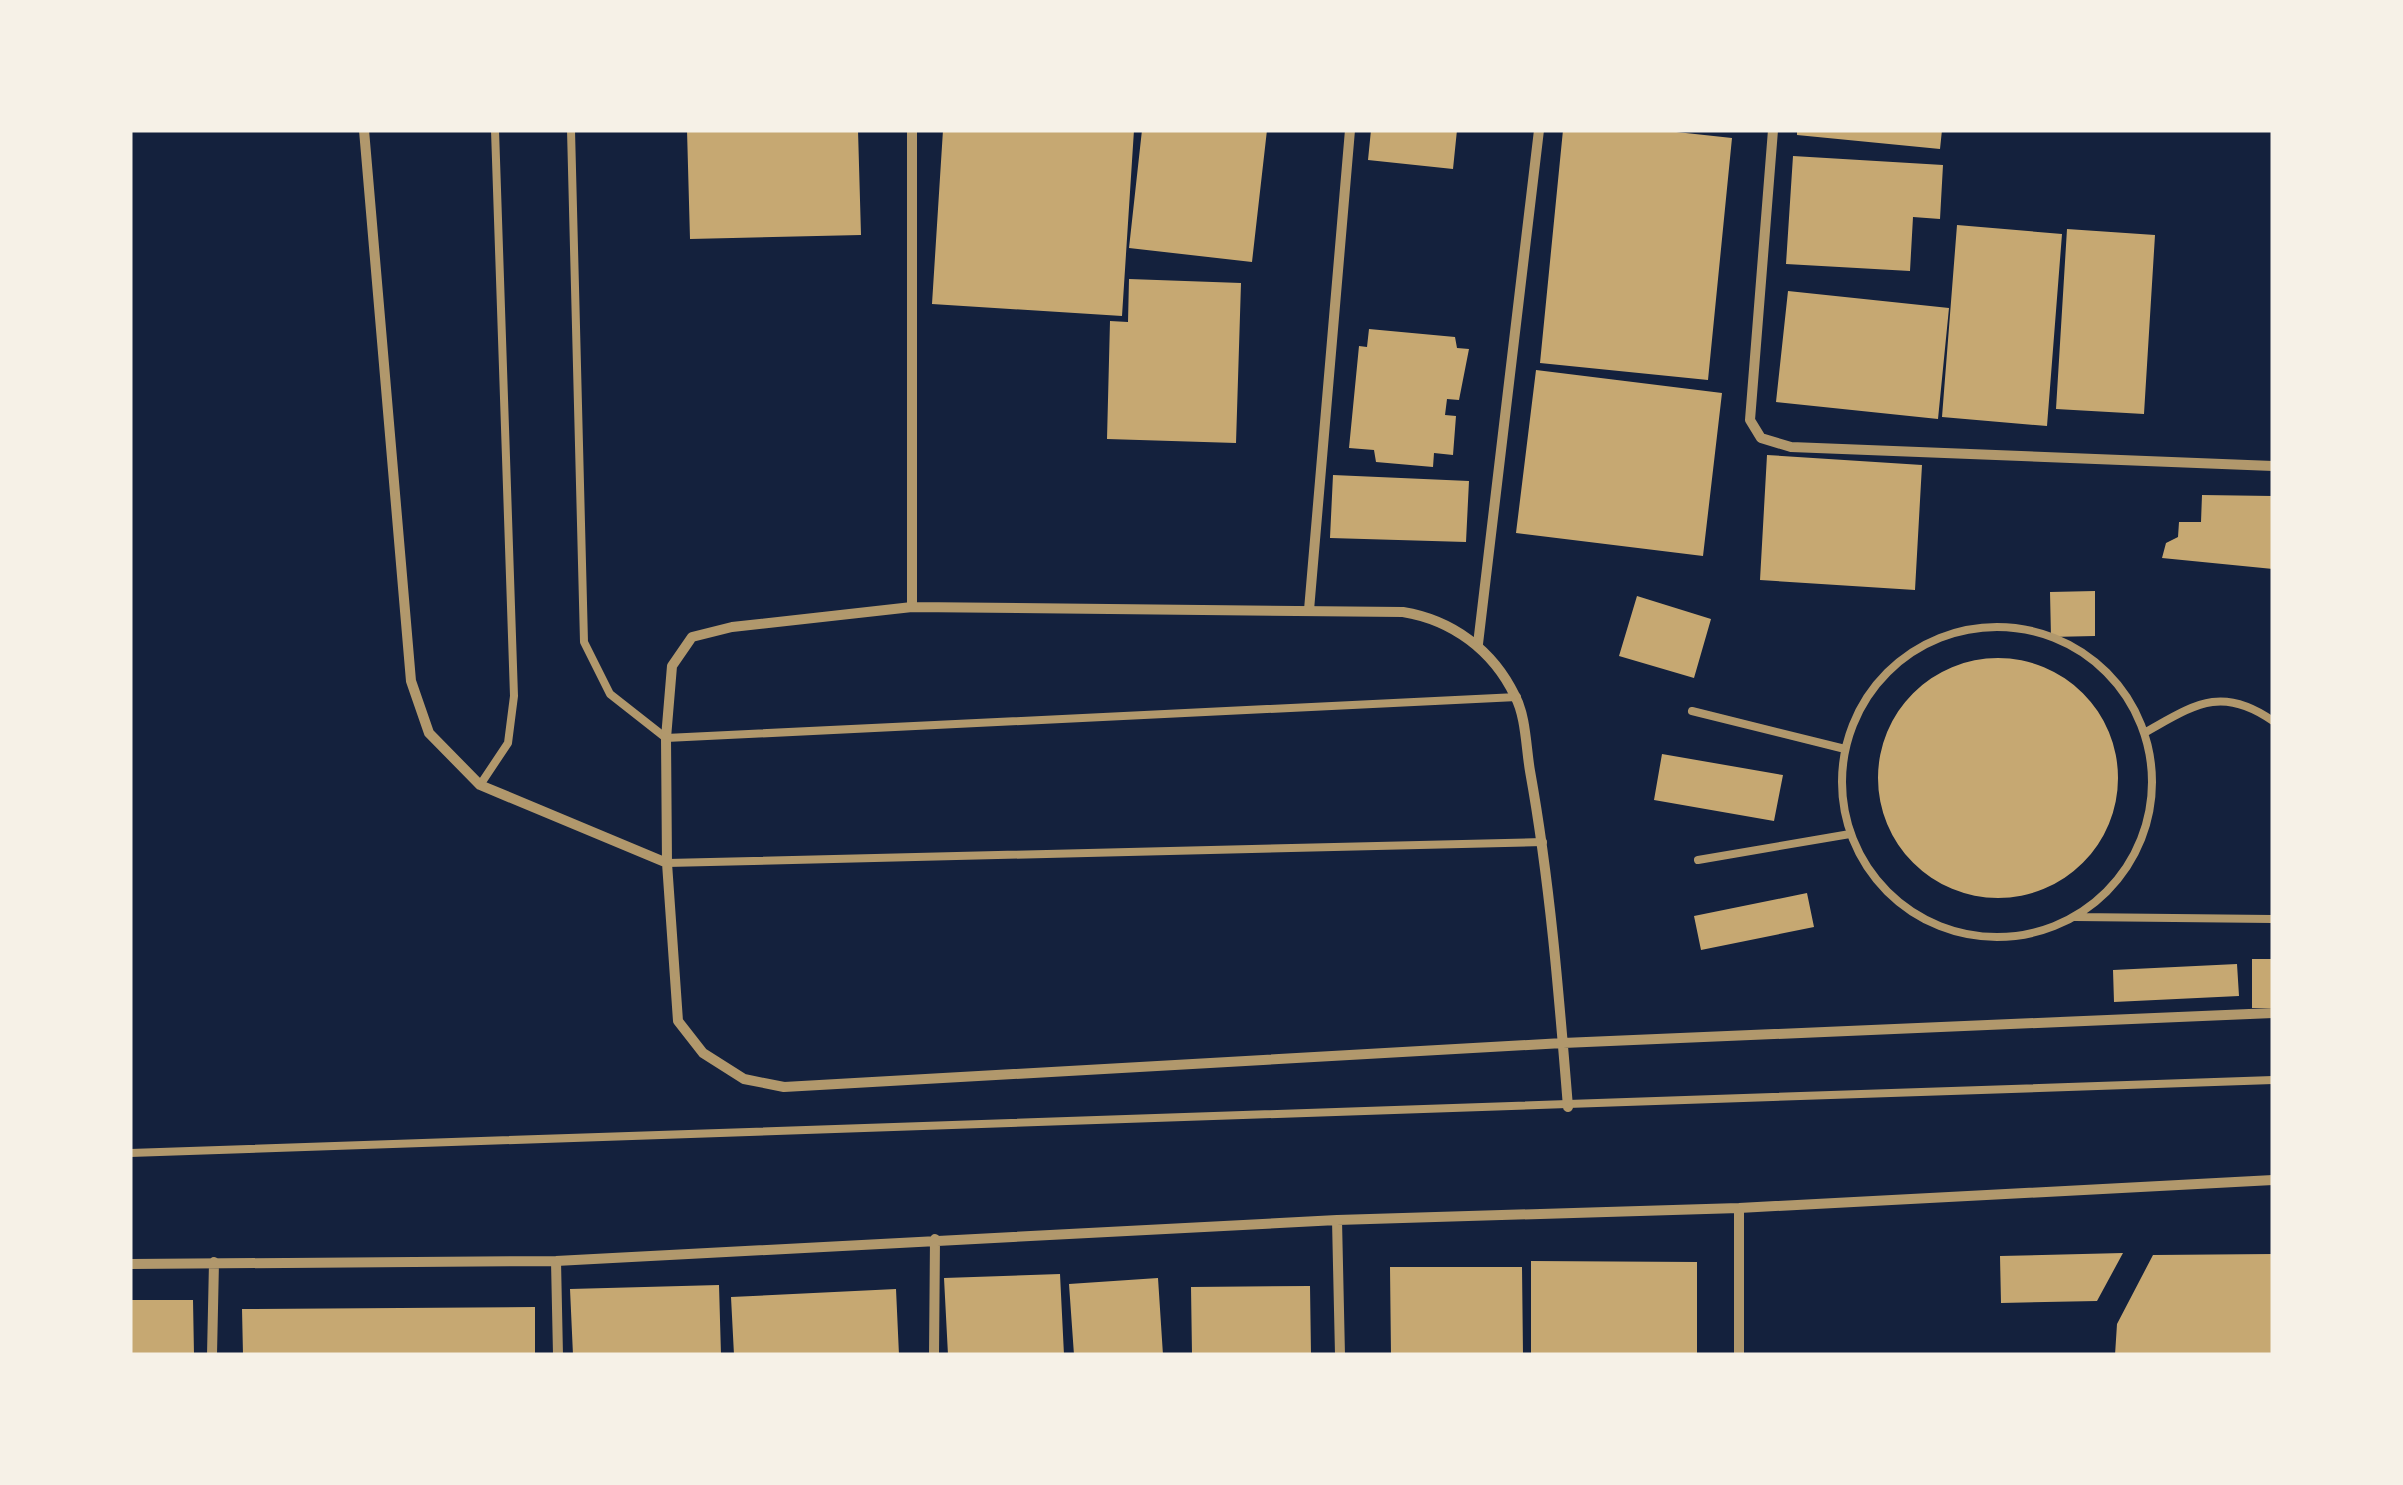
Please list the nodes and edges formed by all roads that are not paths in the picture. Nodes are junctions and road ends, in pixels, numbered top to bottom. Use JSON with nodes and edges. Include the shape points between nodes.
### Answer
{"nodes":[{"id":1,"x":364,"y":130,"type":"edge"},
{"id":2,"x":495,"y":130,"type":"edge"},
{"id":3,"x":571,"y":130,"type":"edge"},
{"id":4,"x":912,"y":130,"type":"edge"},
{"id":5,"x":1350,"y":130,"type":"edge"},
{"id":6,"x":1539,"y":130,"type":"edge"},
{"id":7,"x":1773,"y":130,"type":"edge"},
{"id":8,"x":2273,"y":466,"type":"edge"},
{"id":9,"x":912,"y":608,"type":"junction"},
{"id":10,"x":1309,"y":610,"type":"junction"},
{"id":11,"x":1478,"y":644,"type":"junction"},
{"id":12,"x":1516,"y":697,"type":"junction"},
{"id":13,"x":1692,"y":710,"type":"dead end"},
{"id":14,"x":2273,"y":721,"type":"edge"},
{"id":15,"x":2144,"y":734,"type":"junction"},
{"id":16,"x":666,"y":738,"type":"junction"},
{"id":17,"x":1844,"y":749,"type":"junction"},
{"id":18,"x":480,"y":786,"type":"junction"},
{"id":19,"x":1850,"y":834,"type":"junction"},
{"id":20,"x":1543,"y":842,"type":"junction"},
{"id":21,"x":1698,"y":860,"type":"dead end"},
{"id":22,"x":667,"y":862,"type":"junction"},
{"id":23,"x":2075,"y":916,"type":"junction"},
{"id":24,"x":2273,"y":920,"type":"edge"},
{"id":25,"x":2273,"y":1013,"type":"edge"},
{"id":26,"x":1563,"y":1044,"type":"junction"},
{"id":27,"x":2273,"y":1080,"type":"edge"},
{"id":28,"x":1568,"y":1107,"type":"junction"},
{"id":29,"x":130,"y":1153,"type":"edge"},
{"id":30,"x":2273,"y":1180,"type":"edge"},
{"id":31,"x":1739,"y":1208,"type":"junction"},
{"id":32,"x":1336,"y":1220,"type":"junction"},
{"id":33,"x":934,"y":1239,"type":"junction"},
{"id":34,"x":556,"y":1261,"type":"junction"},
{"id":35,"x":214,"y":1262,"type":"junction"},
{"id":36,"x":130,"y":1264,"type":"edge"},
{"id":37,"x":212,"y":1355,"type":"edge"},
{"id":38,"x":558,"y":1355,"type":"edge"},
{"id":39,"x":934,"y":1355,"type":"edge"},
{"id":40,"x":1340,"y":1355,"type":"edge"},
{"id":41,"x":1739,"y":1355,"type":"edge"}],
"edges":[{"from":1,"to":18,"type":"street","via":[[411,682],[428,733]]},
{"from":2,"to":18,"type":"lane","via":[[514,696],[508,743]]},
{"from":3,"to":16,"type":"lane","via":[[584,642],[610,694]]},
{"from":4,"to":9,"type":"street"},
{"from":5,"to":10,"type":"street"},
{"from":6,"to":11,"type":"street"},
{"from":7,"to":8,"type":"street","via":[[1750,420],[1762,438],[1790,447]]},
{"from":9,"to":10,"type":"street"},
{"from":9,"to":16,"type":"street","via":[[692,637],[672,666]]},
{"from":10,"to":11,"type":"street","via":[[1430,616]]},
{"from":11,"to":12,"type":"street"},
{"from":12,"to":16,"type":"lane"},
{"from":12,"to":20,"type":"street"},
{"from":13,"to":17,"type":"lane"},
{"from":14,"to":15,"type":"lane","via":[[2234,701],[2212,700]]},
{"from":15,"to":17,"type":"lane","via":[[2113,680],[2090,659],[2034,632],[1988,628],[1942,637],[1890,669],[1854,719]]},
{"from":15,"to":23,"type":"lane","via":[[2151,762],[2147,822],[2120,877]]},
{"from":16,"to":22,"type":"street"},
{"from":17,"to":19,"type":"lane"},
{"from":18,"to":22,"type":"street"},
{"from":19,"to":21,"type":"lane"},
{"from":19,"to":23,"type":"lane","via":[[1862,861],[1903,906],[1958,932],[2018,936]]},
{"from":20,"to":22,"type":"lane"},
{"from":20,"to":26,"type":"street"},
{"from":22,"to":26,"type":"street","via":[[678,1021],[703,1053],[744,1079],[784,1088]]},
{"from":23,"to":24,"type":"lane"},
{"from":25,"to":26,"type":"street"},
{"from":26,"to":28,"type":"street"},
{"from":27,"to":28,"type":"lane"},
{"from":28,"to":29,"type":"lane"},
{"from":30,"to":31,"type":"street"},
{"from":31,"to":32,"type":"street"},
{"from":31,"to":41,"type":"street"},
{"from":32,"to":33,"type":"street"},
{"from":32,"to":40,"type":"street"},
{"from":33,"to":34,"type":"street"},
{"from":33,"to":39,"type":"street"},
{"from":34,"to":35,"type":"street"},
{"from":34,"to":38,"type":"street"},
{"from":35,"to":36,"type":"street"},
{"from":35,"to":37,"type":"street"}]}
